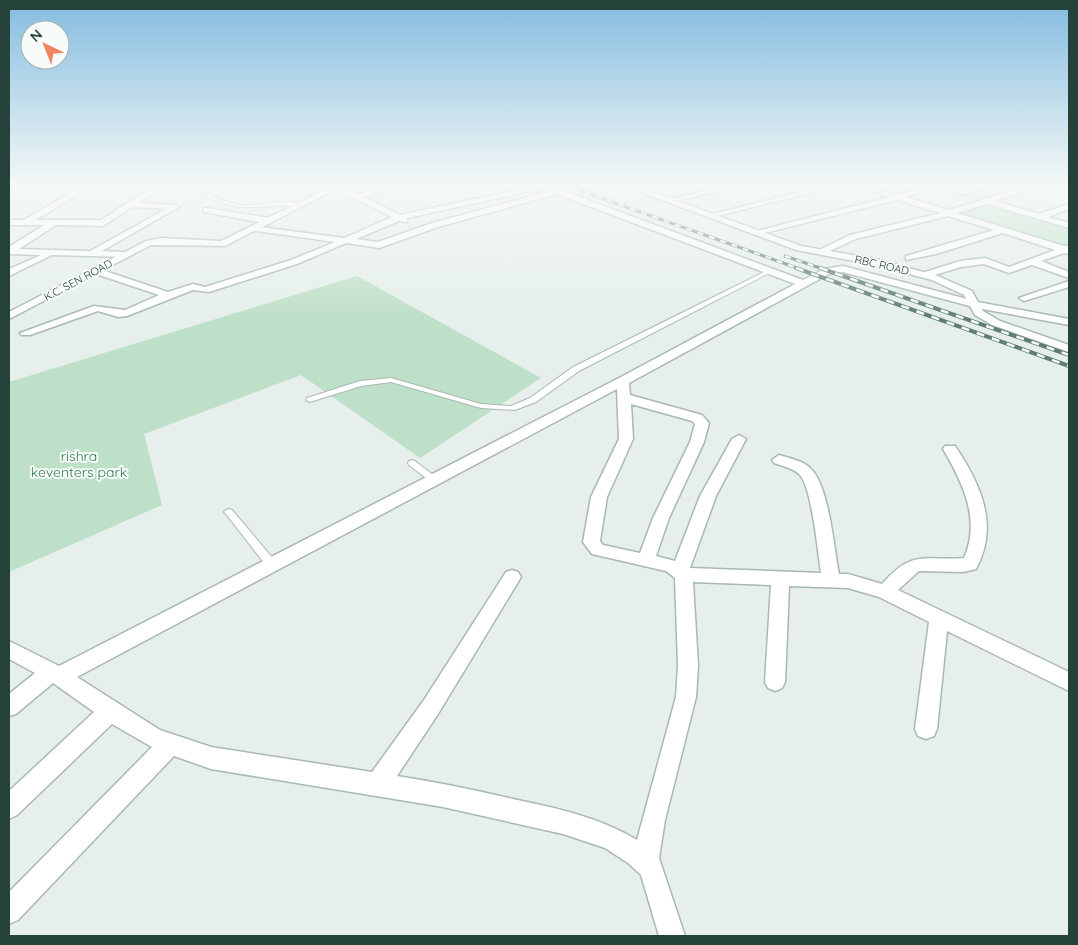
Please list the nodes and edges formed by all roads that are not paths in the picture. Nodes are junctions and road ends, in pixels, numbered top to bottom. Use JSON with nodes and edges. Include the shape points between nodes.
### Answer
{"nodes":[{"id":1,"x":45,"y":228,"type":"edge"},
{"id":2,"x":137,"y":228,"type":"edge"},
{"id":3,"x":256,"y":228,"type":"joint"},
{"id":4,"x":373,"y":228,"type":"edge"},
{"id":5,"x":426,"y":228,"type":"edge"},
{"id":6,"x":654,"y":228,"type":"edge"},
{"id":7,"x":747,"y":228,"type":"edge"},
{"id":8,"x":773,"y":228,"type":"edge"},
{"id":9,"x":889,"y":228,"type":"edge"},
{"id":10,"x":997,"y":228,"type":"edge"},
{"id":11,"x":1003,"y":230,"type":"junction"},
{"id":12,"x":757,"y":232,"type":"junction"},
{"id":13,"x":343,"y":240,"type":"junction"},
{"id":14,"x":1067,"y":250,"type":"edge"},
{"id":15,"x":820,"y":252,"type":"junction"},
{"id":16,"x":51,"y":254,"type":"junction"},
{"id":17,"x":91,"y":254,"type":"junction"},
{"id":18,"x":124,"y":255,"type":"junction"},
{"id":19,"x":909,"y":258,"type":"dead end"},
{"id":20,"x":1034,"y":262,"type":"junction"},
{"id":21,"x":96,"y":270,"type":"junction"},
{"id":22,"x":770,"y":271,"type":"junction"},
{"id":23,"x":9,"y":273,"type":"edge"},
{"id":24,"x":925,"y":275,"type":"junction"},
{"id":25,"x":1069,"y":275,"type":"edge"},
{"id":26,"x":802,"y":283,"type":"junction"},
{"id":27,"x":1069,"y":284,"type":"edge"},
{"id":28,"x":168,"y":295,"type":"junction"},
{"id":29,"x":1024,"y":298,"type":"dead end"},
{"id":30,"x":977,"y":305,"type":"junction"},
{"id":31,"x":9,"y":316,"type":"edge"},
{"id":32,"x":1069,"y":322,"type":"edge"},
{"id":33,"x":26,"y":333,"type":"dead end"},
{"id":34,"x":1069,"y":349,"type":"edge"},
{"id":35,"x":624,"y":390,"type":"junction"},
{"id":36,"x":310,"y":400,"type":"dead end"},
{"id":37,"x":739,"y":439,"type":"dead end"},
{"id":38,"x":950,"y":449,"type":"dead end"},
{"id":39,"x":779,"y":460,"type":"dead end"},
{"id":40,"x":412,"y":463,"type":"dead end"},
{"id":41,"x":434,"y":480,"type":"junction"},
{"id":42,"x":229,"y":512,"type":"dead end"},
{"id":43,"x":646,"y":561,"type":"junction"},
{"id":44,"x":272,"y":564,"type":"junction"},
{"id":45,"x":682,"y":573,"type":"junction"},
{"id":46,"x":780,"y":577,"type":"junction"},
{"id":47,"x":512,"y":578,"type":"dead end"},
{"id":48,"x":830,"y":580,"type":"junction"},
{"id":49,"x":885,"y":592,"type":"junction"},
{"id":50,"x":939,"y":617,"type":"junction"},
{"id":51,"x":9,"y":649,"type":"edge"},
{"id":52,"x":55,"y":674,"type":"junction"},
{"id":53,"x":775,"y":682,"type":"dead end"},
{"id":54,"x":1069,"y":682,"type":"edge"},
{"id":55,"x":9,"y":707,"type":"edge"},
{"id":56,"x":110,"y":711,"type":"junction"},
{"id":57,"x":926,"y":729,"type":"dead end"},
{"id":58,"x":170,"y":744,"type":"junction"},
{"id":59,"x":377,"y":785,"type":"junction"},
{"id":60,"x":9,"y":807,"type":"edge"},
{"id":61,"x":646,"y":863,"type":"junction"},
{"id":62,"x":9,"y":911,"type":"edge"},
{"id":63,"x":672,"y":936,"type":"edge"}],
"edges":[{"from":1,"to":16,"type":"street","via":[[9,251]]},
{"from":2,"to":17,"type":"street"},
{"from":3,"to":13,"type":"street"},
{"from":3,"to":18,"type":"street","name":"K.C. SEN ROAD","via":[[220,245],[157,241]]},
{"from":4,"to":13,"type":"street"},
{"from":5,"to":13,"type":"street","via":[[379,245]]},
{"from":6,"to":22,"type":"street"},
{"from":7,"to":12,"type":"street","name":"RBC ROAD"},
{"from":8,"to":12,"type":"street"},
{"from":9,"to":15,"type":"street","via":[[853,237]]},
{"from":10,"to":11,"type":"street"},
{"from":11,"to":14,"type":"street"},
{"from":11,"to":19,"type":"street","via":[[936,253]]},
{"from":12,"to":15,"type":"street","name":"RBC ROAD","via":[[799,248]]},
{"from":13,"to":28,"type":"street","via":[[280,267],[207,290],[194,287]]},
{"from":14,"to":20,"type":"street"},
{"from":15,"to":24,"type":"street","name":"RBC ROAD"},
{"from":16,"to":17,"type":"street"},
{"from":16,"to":23,"type":"street"},
{"from":17,"to":18,"type":"street"},
{"from":18,"to":21,"type":"street","name":"K.C. SEN ROAD"},
{"from":20,"to":24,"type":"street","via":[[1009,270],[985,261],[960,264]]},
{"from":20,"to":25,"type":"street"},
{"from":21,"to":28,"type":"street"},
{"from":21,"to":31,"type":"street","name":"K.C. SEN ROAD"},
{"from":22,"to":26,"type":"street"},
{"from":22,"to":36,"type":"lane","via":[[576,369],[533,400],[512,408],[481,406],[408,383],[385,380],[360,384]]},
{"from":24,"to":30,"type":"street","name":"RBC ROAD","via":[[968,293]]},
{"from":26,"to":30,"type":"street","via":[[827,271],[843,269]]},
{"from":26,"to":35,"type":"street"},
{"from":27,"to":29,"type":"street"},
{"from":28,"to":33,"type":"street","via":[[127,313],[118,314],[98,308]]},
{"from":30,"to":32,"type":"street"},
{"from":30,"to":34,"type":"street","name":"RBC ROAD","via":[[979,313],[996,323]]},
{"from":35,"to":41,"type":"street"},
{"from":35,"to":43,"type":"street","via":[[626,439],[599,497],[591,542],[598,550]]},
{"from":35,"to":43,"type":"street","via":[[697,418],[702,423],[697,442],[661,518]]},
{"from":37,"to":45,"type":"street","via":[[708,496]]},
{"from":38,"to":49,"type":"street","via":[[968,477],[978,501],[976,554],[970,564],[959,567],[917,564]]},
{"from":39,"to":48,"type":"street","via":[[808,474],[820,513]]},
{"from":40,"to":41,"type":"lane"},
{"from":41,"to":44,"type":"street"},
{"from":42,"to":44,"type":"lane"},
{"from":43,"to":45,"type":"street"},
{"from":44,"to":52,"type":"street"},
{"from":45,"to":46,"type":"street"},
{"from":45,"to":61,"type":"street","via":[[688,672],[686,696],[655,804]]},
{"from":46,"to":48,"type":"street"},
{"from":46,"to":53,"type":"street"},
{"from":47,"to":59,"type":"street","via":[[431,707]]},
{"from":48,"to":49,"type":"street","via":[[848,581]]},
{"from":49,"to":50,"type":"street"},
{"from":50,"to":54,"type":"street"},
{"from":50,"to":57,"type":"street"},
{"from":51,"to":52,"type":"street"},
{"from":52,"to":55,"type":"street"},
{"from":52,"to":56,"type":"street"},
{"from":56,"to":58,"type":"street"},
{"from":56,"to":60,"type":"street"},
{"from":58,"to":59,"type":"street","via":[[233,763]]},
{"from":58,"to":62,"type":"street"},
{"from":59,"to":61,"type":"street","via":[[443,795],[572,825],[611,838]]},
{"from":61,"to":63,"type":"street","via":[[656,878]]}]}
